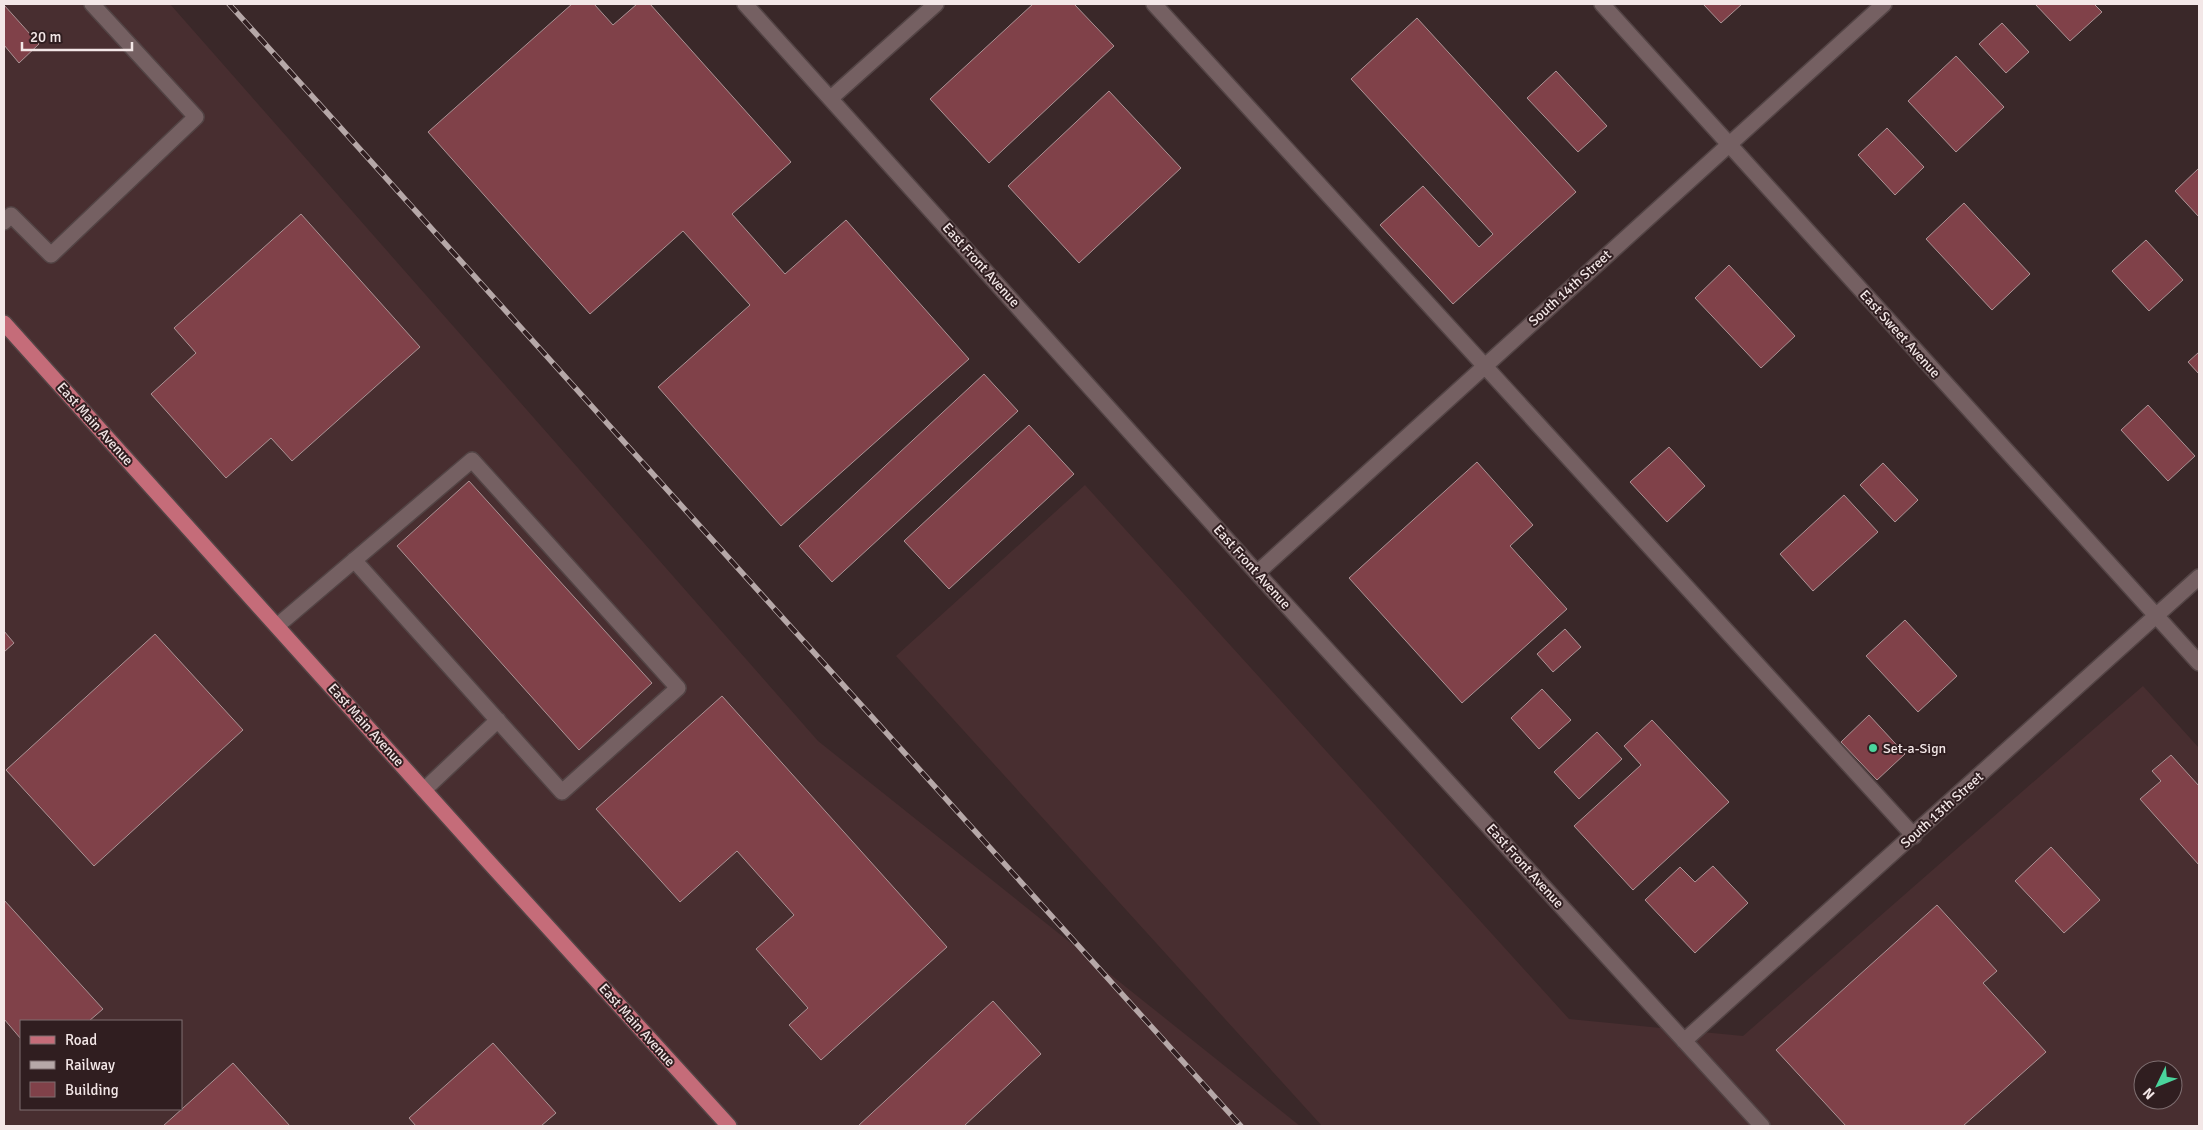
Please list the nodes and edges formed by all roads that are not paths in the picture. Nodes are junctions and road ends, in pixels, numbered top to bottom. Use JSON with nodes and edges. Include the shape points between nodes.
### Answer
{"nodes":[{"id":1,"x":92,"y":4,"type":"edge"},
{"id":2,"x":746,"y":4,"type":"edge"},
{"id":3,"x":936,"y":4,"type":"edge"},
{"id":4,"x":1154,"y":4,"type":"edge"},
{"id":5,"x":1602,"y":4,"type":"edge"},
{"id":6,"x":1884,"y":4,"type":"edge"},
{"id":7,"x":831,"y":98,"type":"junction"},
{"id":8,"x":1728,"y":144,"type":"junction"},
{"id":9,"x":4,"y":222,"type":"edge"},
{"id":10,"x":4,"y":323,"type":"edge"},
{"id":11,"x":1483,"y":366,"type":"junction"},
{"id":12,"x":354,"y":560,"type":"junction"},
{"id":13,"x":1258,"y":573,"type":"junction"},
{"id":14,"x":2199,"y":577,"type":"edge"},
{"id":15,"x":2157,"y":616,"type":"junction"},
{"id":16,"x":277,"y":626,"type":"junction"},
{"id":17,"x":2199,"y":663,"type":"edge"},
{"id":18,"x":498,"y":720,"type":"junction"},
{"id":19,"x":424,"y":790,"type":"junction"},
{"id":20,"x":1914,"y":836,"type":"junction"},
{"id":21,"x":1684,"y":1041,"type":"junction"},
{"id":22,"x":729,"y":1126,"type":"edge"},
{"id":23,"x":1762,"y":1126,"type":"edge"}],
"edges":[{"from":1,"to":9,"type":"street","via":[[196,117],[51,255],[11,215]]},
{"from":2,"to":7,"type":"street","name":"East Front Avenue"},
{"from":3,"to":7,"type":"street"},
{"from":4,"to":11,"type":"street"},
{"from":5,"to":8,"type":"street","name":"East Sweet Avenue"},
{"from":6,"to":8,"type":"street","name":"South 14th Street"},
{"from":7,"to":13,"type":"street","name":"East Front Avenue"},
{"from":8,"to":11,"type":"street","name":"South 14th Street"},
{"from":8,"to":15,"type":"street","name":"East Sweet Avenue"},
{"from":10,"to":16,"type":"main road","name":"East Main Avenue"},
{"from":11,"to":13,"type":"street","name":"South 14th Street"},
{"from":11,"to":20,"type":"street"},
{"from":12,"to":16,"type":"street"},
{"from":12,"to":18,"type":"street"},
{"from":12,"to":18,"type":"street","via":[[472,460],[678,688],[562,792]]},
{"from":13,"to":21,"type":"street","name":"East Front Avenue"},
{"from":14,"to":15,"type":"street","name":"South 13th Street"},
{"from":15,"to":17,"type":"street","name":"East Sweet Avenue"},
{"from":15,"to":20,"type":"street","name":"South 13th Street"},
{"from":16,"to":19,"type":"main road","name":"East Main Avenue"},
{"from":18,"to":19,"type":"street"},
{"from":19,"to":22,"type":"main road","name":"East Main Avenue"},
{"from":20,"to":21,"type":"street","name":"South 13th Street"},
{"from":21,"to":23,"type":"street","name":"East Front Avenue"}]}
